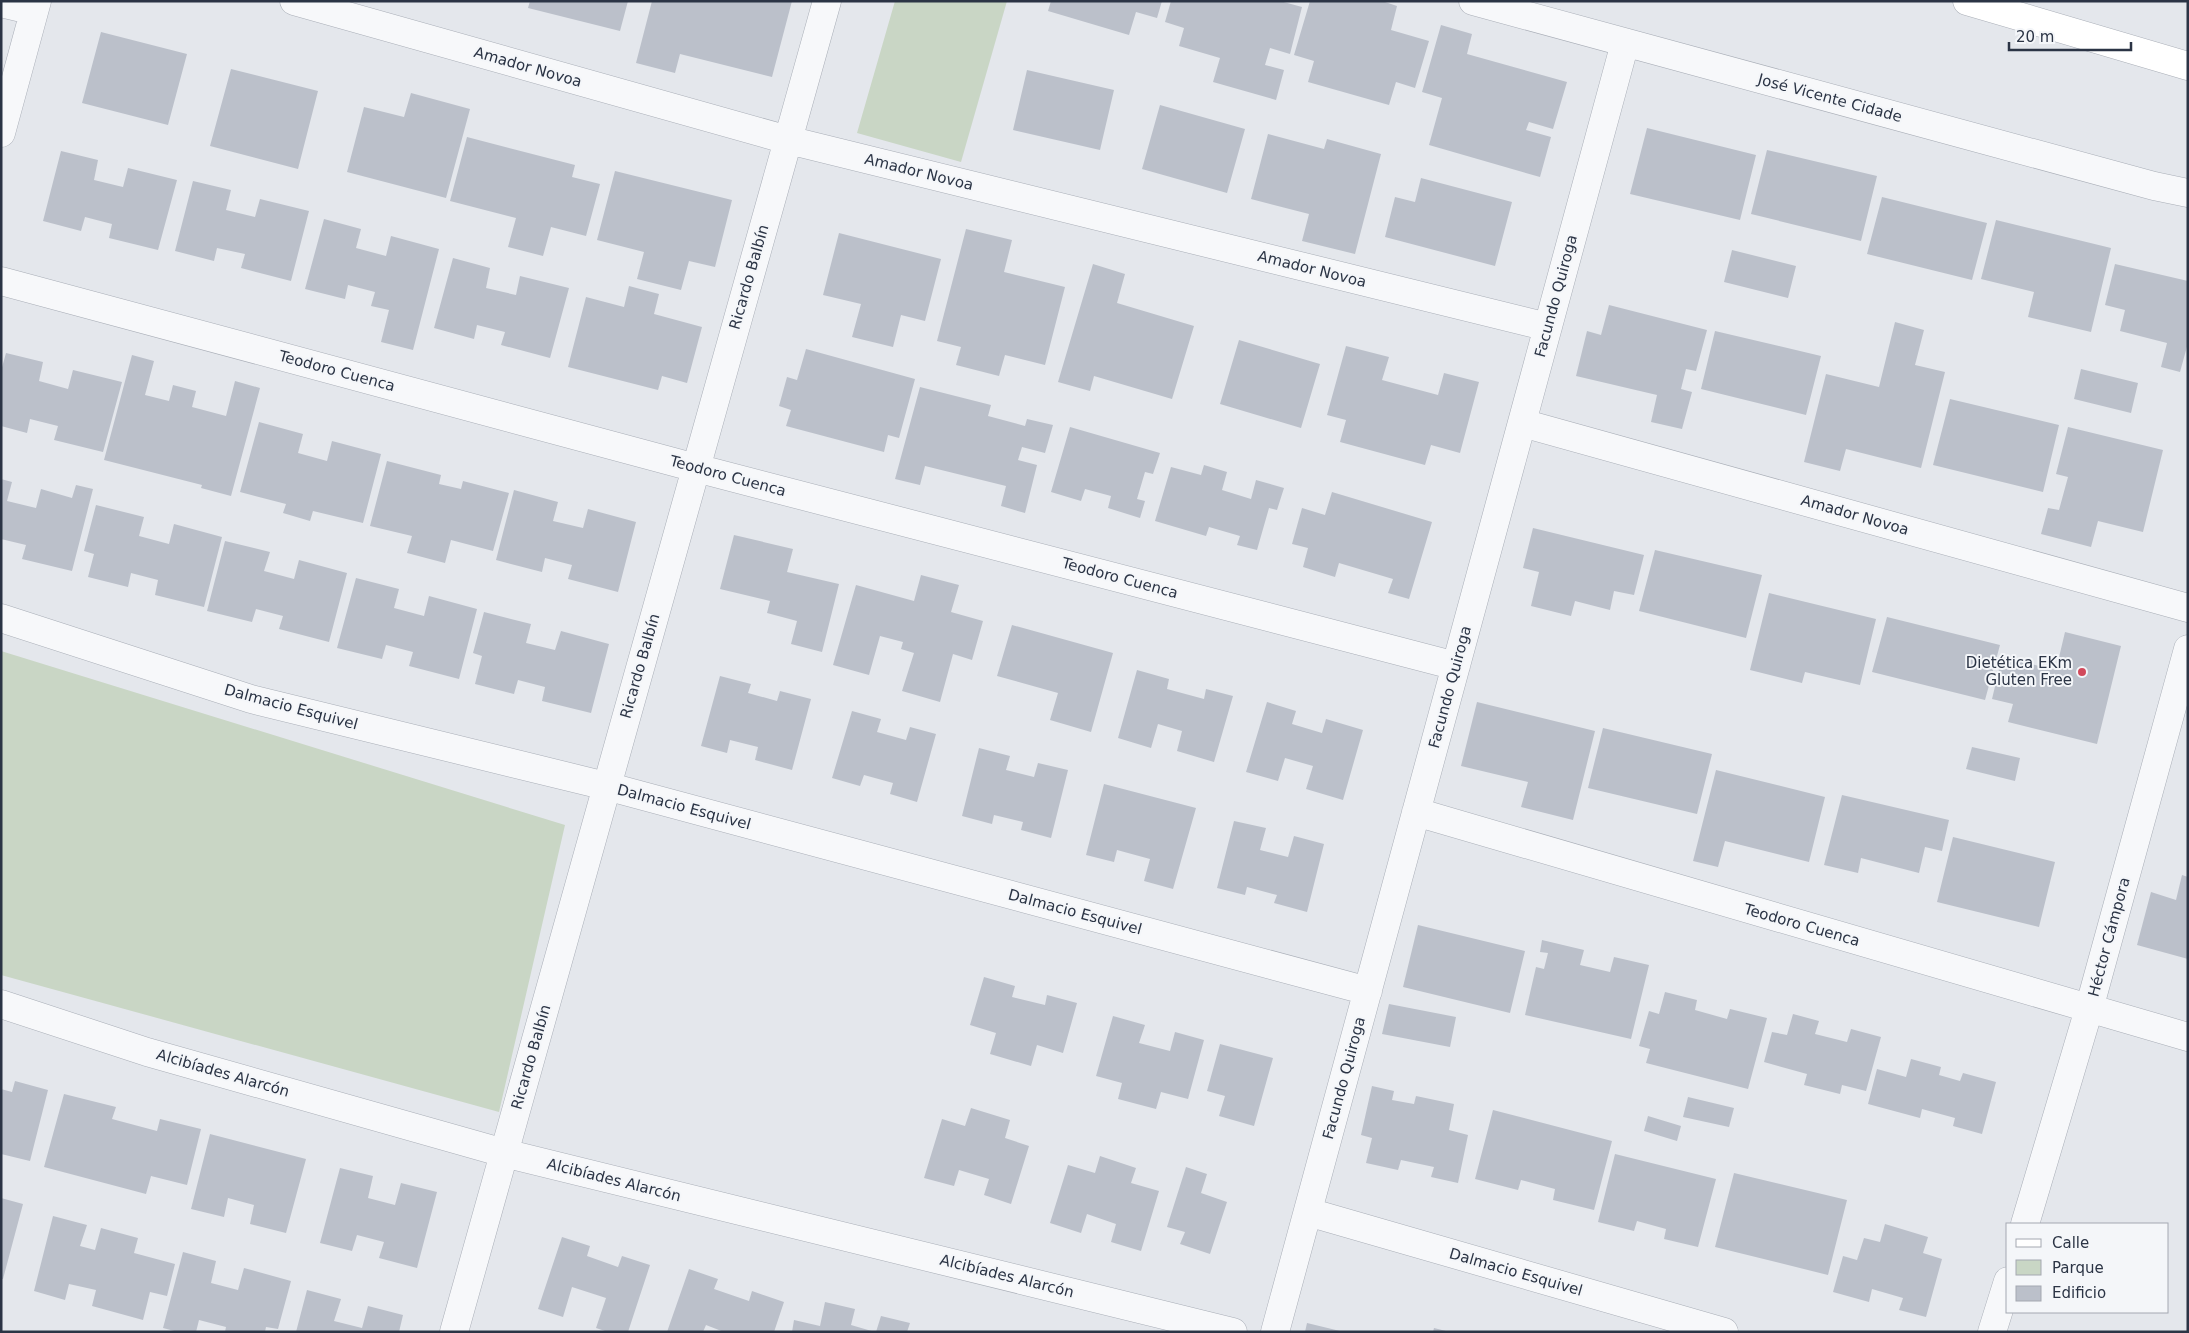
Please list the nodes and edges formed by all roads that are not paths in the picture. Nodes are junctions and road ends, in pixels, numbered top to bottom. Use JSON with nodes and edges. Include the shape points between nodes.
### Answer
{"nodes":[{"id":1,"x":294,"y":1,"type":"edge"},
{"id":2,"x":827,"y":1,"type":"edge"},
{"id":3,"x":1473,"y":1,"type":"edge"},
{"id":4,"x":1968,"y":1,"type":"edge"},
{"id":5,"x":1,"y":3,"type":"edge"},
{"id":6,"x":36,"y":6,"type":"edge"},
{"id":7,"x":1625,"y":43,"type":"junction"},
{"id":8,"x":2188,"y":66,"type":"edge"},
{"id":9,"x":1,"y":133,"type":"edge"},
{"id":10,"x":788,"y":140,"type":"junction"},
{"id":11,"x":2188,"y":193,"type":"edge"},
{"id":12,"x":1,"y":281,"type":"edge"},
{"id":13,"x":1548,"y":327,"type":"junction"},
{"id":14,"x":1522,"y":423,"type":"junction"},
{"id":15,"x":696,"y":468,"type":"junction"},
{"id":16,"x":2188,"y":608,"type":"edge"},
{"id":17,"x":1,"y":618,"type":"edge"},
{"id":18,"x":2188,"y":649,"type":"edge"},
{"id":19,"x":1456,"y":666,"type":"junction"},
{"id":20,"x":606,"y":786,"type":"junction"},
{"id":21,"x":1416,"y":812,"type":"junction"},
{"id":22,"x":1368,"y":991,"type":"junction"},
{"id":23,"x":1,"y":1004,"type":"edge"},
{"id":24,"x":2089,"y":1009,"type":"junction"},
{"id":25,"x":2188,"y":1038,"type":"edge"},
{"id":26,"x":504,"y":1153,"type":"junction"},
{"id":27,"x":1308,"y":1212,"type":"junction"},
{"id":28,"x":2025,"y":1223,"type":"edge"},
{"id":29,"x":2006,"y":1286,"type":"edge"},
{"id":30,"x":454,"y":1332,"type":"edge"},
{"id":31,"x":1233,"y":1332,"type":"edge"},
{"id":32,"x":1275,"y":1332,"type":"edge"},
{"id":33,"x":1724,"y":1332,"type":"edge"},
{"id":34,"x":1992,"y":1332,"type":"edge"}],
"edges":[{"from":1,"to":10,"type":"street","name":"Amador Novoa"},
{"from":2,"to":10,"type":"street","name":"Ricardo Balbín"},
{"from":3,"to":7,"type":"street","name":"José Vicente Cidade"},
{"from":4,"to":8,"type":"main road"},
{"from":5,"to":6,"type":"street"},
{"from":6,"to":9,"type":"street"},
{"from":7,"to":11,"type":"street","name":"José Vicente Cidade"},
{"from":7,"to":13,"type":"street","name":"Facundo Quiroga"},
{"from":10,"to":13,"type":"street","name":"Amador Novoa"},
{"from":10,"to":15,"type":"street","name":"Ricardo Balbín"},
{"from":12,"to":15,"type":"street","name":"Teodoro Cuenca"},
{"from":13,"to":14,"type":"street","name":"Facundo Quiroga"},
{"from":14,"to":16,"type":"street","name":"Amador Novoa"},
{"from":14,"to":19,"type":"street","name":"Facundo Quiroga"},
{"from":15,"to":19,"type":"street","name":"Teodoro Cuenca"},
{"from":15,"to":20,"type":"street","name":"Ricardo Balbín"},
{"from":17,"to":20,"type":"street","name":"Dalmacio Esquivel","via":[[252,699]]},
{"from":18,"to":24,"type":"street","name":"Héctor Cámpora"},
{"from":19,"to":21,"type":"street","name":"Facundo Quiroga"},
{"from":20,"to":22,"type":"street","name":"Dalmacio Esquivel"},
{"from":20,"to":26,"type":"street","name":"Ricardo Balbín"},
{"from":21,"to":22,"type":"street","name":"Facundo Quiroga"},
{"from":21,"to":24,"type":"street","name":"Teodoro Cuenca"},
{"from":22,"to":27,"type":"street","name":"Facundo Quiroga"},
{"from":23,"to":26,"type":"street","name":"Alcibíades Alarcón","via":[[147,1052]]},
{"from":24,"to":25,"type":"street","name":"Teodoro Cuenca"},
{"from":24,"to":28,"type":"street","name":"Héctor Cámpora"},
{"from":26,"to":30,"type":"street","name":"Ricardo Balbín"},
{"from":26,"to":31,"type":"street","name":"Alcibíades Alarcón"},
{"from":27,"to":32,"type":"street","name":"Facundo Quiroga"},
{"from":27,"to":33,"type":"street","name":"Dalmacio Esquivel"},
{"from":29,"to":34,"type":"street"}]}
